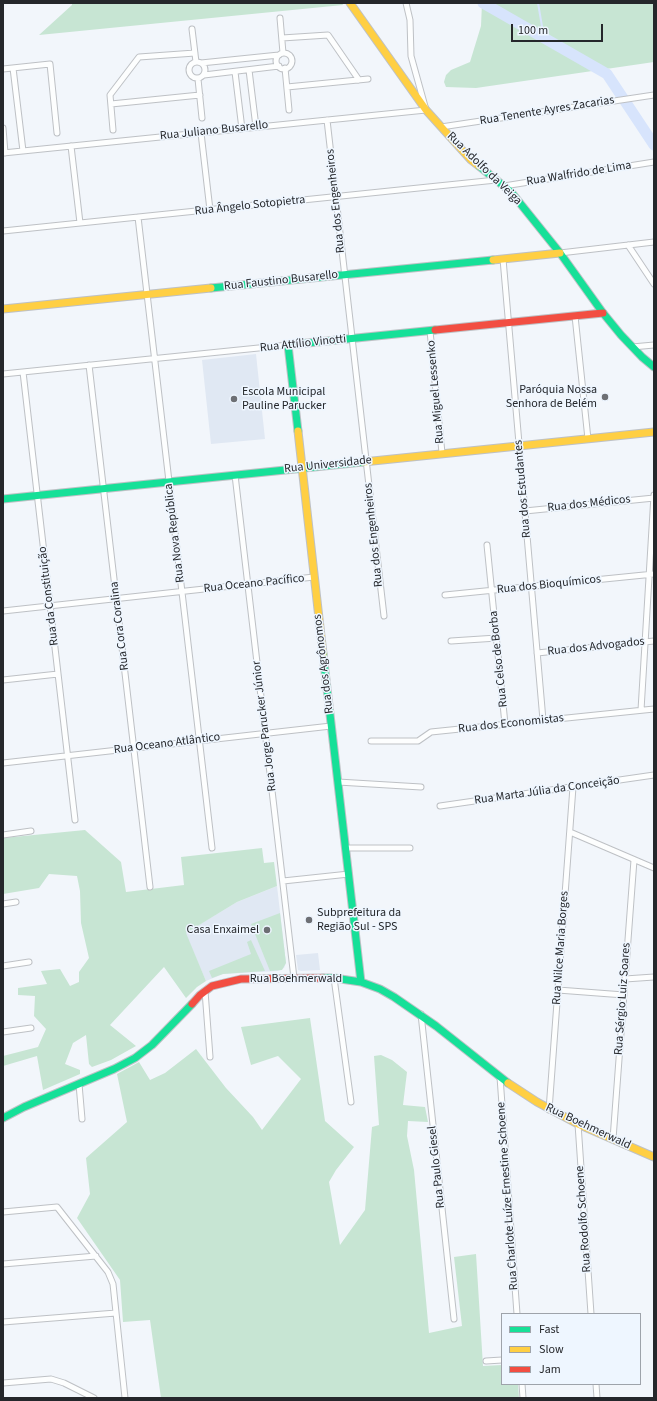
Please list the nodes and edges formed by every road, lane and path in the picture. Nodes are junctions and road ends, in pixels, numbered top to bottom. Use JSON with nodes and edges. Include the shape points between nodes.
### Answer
{"nodes":[{"id":1,"x":350,"y":3,"type":"edge"},
{"id":2,"x":406,"y":3,"type":"edge"},
{"id":3,"x":280,"y":18,"type":"dead end"},
{"id":4,"x":192,"y":29,"type":"dead end"},
{"id":5,"x":282,"y":38,"type":"junction"},
{"id":6,"x":195,"y":53,"type":"junction"},
{"id":7,"x":281,"y":54,"type":"junction"},
{"id":8,"x":198,"y":63,"type":"junction"},
{"id":9,"x":279,"y":66,"type":"junction"},
{"id":10,"x":13,"y":68,"type":"junction"},
{"id":11,"x":285,"y":68,"type":"junction"},
{"id":12,"x":3,"y":69,"type":"edge"},
{"id":13,"x":248,"y":70,"type":"junction"},
{"id":14,"x":235,"y":72,"type":"junction"},
{"id":15,"x":204,"y":75,"type":"junction"},
{"id":16,"x":198,"y":79,"type":"junction"},
{"id":17,"x":368,"y":79,"type":"dead end"},
{"id":18,"x":360,"y":80,"type":"junction"},
{"id":19,"x":287,"y":87,"type":"junction"},
{"id":20,"x":200,"y":95,"type":"junction"},
{"id":21,"x":654,"y":95,"type":"edge"},
{"id":22,"x":111,"y":104,"type":"junction"},
{"id":23,"x":289,"y":110,"type":"dead end"},
{"id":24,"x":426,"y":110,"type":"junction"},
{"id":25,"x":202,"y":118,"type":"dead end"},
{"id":26,"x":327,"y":120,"type":"junction"},
{"id":27,"x":256,"y":127,"type":"junction"},
{"id":28,"x":441,"y":127,"type":"junction"},
{"id":29,"x":3,"y":128,"type":"edge"},
{"id":30,"x":242,"y":128,"type":"junction"},
{"id":31,"x":113,"y":130,"type":"dead end"},
{"id":32,"x":58,"y":133,"type":"dead end"},
{"id":33,"x":201,"y":133,"type":"junction"},
{"id":34,"x":71,"y":146,"type":"junction"},
{"id":35,"x":23,"y":151,"type":"junction"},
{"id":36,"x":4,"y":153,"type":"edge"},
{"id":37,"x":654,"y":162,"type":"edge"},
{"id":38,"x":496,"y":180,"type":"junction"},
{"id":39,"x":504,"y":186,"type":"junction"},
{"id":40,"x":336,"y":197,"type":"junction"},
{"id":41,"x":210,"y":210,"type":"junction"},
{"id":42,"x":138,"y":217,"type":"junction"},
{"id":43,"x":80,"y":223,"type":"junction"},
{"id":44,"x":3,"y":231,"type":"edge"},
{"id":45,"x":654,"y":242,"type":"edge"},
{"id":46,"x":628,"y":245,"type":"junction"},
{"id":47,"x":560,"y":253,"type":"junction"},
{"id":48,"x":503,"y":259,"type":"junction"},
{"id":49,"x":345,"y":275,"type":"junction"},
{"id":50,"x":654,"y":284,"type":"edge"},
{"id":51,"x":147,"y":294,"type":"junction"},
{"id":52,"x":3,"y":309,"type":"edge"},
{"id":53,"x":603,"y":313,"type":"junction"},
{"id":54,"x":575,"y":316,"type":"junction"},
{"id":55,"x":508,"y":323,"type":"junction"},
{"id":56,"x":430,"y":331,"type":"junction"},
{"id":57,"x":352,"y":338,"type":"junction"},
{"id":58,"x":288,"y":345,"type":"junction"},
{"id":59,"x":654,"y":345,"type":"edge"},
{"id":60,"x":632,"y":347,"type":"junction"},
{"id":61,"x":155,"y":359,"type":"junction"},
{"id":62,"x":89,"y":365,"type":"junction"},
{"id":63,"x":654,"y":367,"type":"edge"},
{"id":64,"x":23,"y":372,"type":"junction"},
{"id":65,"x":3,"y":374,"type":"edge"},
{"id":66,"x":654,"y":432,"type":"edge"},
{"id":67,"x":588,"y":438,"type":"junction"},
{"id":68,"x":519,"y":446,"type":"junction"},
{"id":69,"x":442,"y":454,"type":"junction"},
{"id":70,"x":366,"y":461,"type":"junction"},
{"id":71,"x":302,"y":468,"type":"junction"},
{"id":72,"x":235,"y":475,"type":"junction"},
{"id":73,"x":169,"y":482,"type":"junction"},
{"id":74,"x":103,"y":488,"type":"junction"},
{"id":75,"x":37,"y":495,"type":"junction"},
{"id":76,"x":654,"y":497,"type":"edge"},
{"id":77,"x":3,"y":499,"type":"edge"},
{"id":78,"x":525,"y":511,"type":"junction"},
{"id":79,"x":488,"y":546,"type":"dead end"},
{"id":80,"x":652,"y":575,"type":"edge"},
{"id":81,"x":314,"y":577,"type":"junction"},
{"id":82,"x":248,"y":584,"type":"junction"},
{"id":83,"x":532,"y":586,"type":"junction"},
{"id":84,"x":492,"y":590,"type":"junction"},
{"id":85,"x":182,"y":592,"type":"junction"},
{"id":86,"x":445,"y":595,"type":"dead end"},
{"id":87,"x":116,"y":599,"type":"junction"},
{"id":88,"x":50,"y":606,"type":"junction"},
{"id":89,"x":3,"y":612,"type":"edge"},
{"id":90,"x":384,"y":616,"type":"dead end"},
{"id":91,"x":497,"y":638,"type":"junction"},
{"id":92,"x":451,"y":641,"type":"dead end"},
{"id":93,"x":654,"y":641,"type":"edge"},
{"id":94,"x":645,"y":642,"type":"junction"},
{"id":95,"x":537,"y":653,"type":"junction"},
{"id":96,"x":58,"y":674,"type":"junction"},
{"id":97,"x":3,"y":680,"type":"edge"},
{"id":98,"x":654,"y":709,"type":"edge"},
{"id":99,"x":641,"y":710,"type":"junction"},
{"id":100,"x":543,"y":720,"type":"junction"},
{"id":101,"x":505,"y":724,"type":"junction"},
{"id":102,"x":332,"y":726,"type":"junction"},
{"id":103,"x":266,"y":733,"type":"junction"},
{"id":104,"x":200,"y":741,"type":"junction"},
{"id":105,"x":371,"y":741,"type":"dead end"},
{"id":106,"x":134,"y":748,"type":"junction"},
{"id":107,"x":68,"y":756,"type":"junction"},
{"id":108,"x":3,"y":763,"type":"edge"},
{"id":109,"x":654,"y":775,"type":"edge"},
{"id":110,"x":338,"y":782,"type":"junction"},
{"id":111,"x":421,"y":787,"type":"dead end"},
{"id":112,"x":573,"y":787,"type":"junction"},
{"id":113,"x":440,"y":806,"type":"dead end"},
{"id":114,"x":75,"y":820,"type":"dead end"},
{"id":115,"x":31,"y":831,"type":"dead end"},
{"id":116,"x":570,"y":832,"type":"junction"},
{"id":117,"x":3,"y":835,"type":"edge"},
{"id":118,"x":212,"y":848,"type":"dead end"},
{"id":119,"x":346,"y":848,"type":"junction"},
{"id":120,"x":410,"y":848,"type":"dead end"},
{"id":121,"x":634,"y":860,"type":"junction"},
{"id":122,"x":654,"y":868,"type":"edge"},
{"id":123,"x":348,"y":874,"type":"junction"},
{"id":124,"x":283,"y":881,"type":"junction"},
{"id":125,"x":150,"y":887,"type":"dead end"},
{"id":126,"x":16,"y":902,"type":"dead end"},
{"id":127,"x":3,"y":904,"type":"edge"},
{"id":128,"x":29,"y":962,"type":"dead end"},
{"id":129,"x":3,"y":966,"type":"edge"},
{"id":130,"x":654,"y":977,"type":"edge"},
{"id":131,"x":294,"y":978,"type":"junction"},
{"id":132,"x":334,"y":978,"type":"junction"},
{"id":133,"x":625,"y":979,"type":"junction"},
{"id":134,"x":361,"y":982,"type":"junction"},
{"id":135,"x":558,"y":990,"type":"junction"},
{"id":136,"x":205,"y":991,"type":"junction"},
{"id":137,"x":624,"y":995,"type":"junction"},
{"id":138,"x":421,"y":1014,"type":"junction"},
{"id":139,"x":31,"y":1028,"type":"dead end"},
{"id":140,"x":3,"y":1032,"type":"edge"},
{"id":141,"x":210,"y":1057,"type":"dead end"},
{"id":142,"x":500,"y":1078,"type":"junction"},
{"id":143,"x":79,"y":1084,"type":"junction"},
{"id":144,"x":351,"y":1102,"type":"dead end"},
{"id":145,"x":549,"y":1110,"type":"junction"},
{"id":146,"x":3,"y":1118,"type":"edge"},
{"id":147,"x":82,"y":1119,"type":"dead end"},
{"id":148,"x":578,"y":1124,"type":"junction"},
{"id":149,"x":613,"y":1139,"type":"junction"},
{"id":150,"x":654,"y":1157,"type":"edge"},
{"id":151,"x":3,"y":1212,"type":"edge"},
{"id":152,"x":96,"y":1256,"type":"junction"},
{"id":153,"x":3,"y":1264,"type":"edge"},
{"id":154,"x":116,"y":1312,"type":"junction"},
{"id":155,"x":517,"y":1313,"type":"edge"},
{"id":156,"x":591,"y":1313,"type":"edge"},
{"id":157,"x":454,"y":1319,"type":"dead end"},
{"id":158,"x":3,"y":1322,"type":"edge"},
{"id":159,"x":501,"y":1360,"type":"edge"},
{"id":160,"x":486,"y":1361,"type":"dead end"},
{"id":161,"x":3,"y":1383,"type":"edge"},
{"id":162,"x":522,"y":1385,"type":"edge"},
{"id":163,"x":596,"y":1385,"type":"edge"},
{"id":164,"x":94,"y":1398,"type":"edge"},
{"id":165,"x":125,"y":1398,"type":"edge"},
{"id":166,"x":523,"y":1398,"type":"edge"},
{"id":167,"x":597,"y":1398,"type":"edge"}],
"edges":[{"from":1,"to":24,"type":"street","name":"Rua Adolfo da Veiga"},
{"from":2,"to":24,"type":"street","via":[[410,20],[411,56]]},
{"from":3,"to":5,"type":"street"},
{"from":4,"to":6,"type":"street"},
{"from":5,"to":7,"type":"street"},
{"from":5,"to":18,"type":"street","via":[[328,35]]},
{"from":6,"to":8,"type":"street"},
{"from":6,"to":22,"type":"street","via":[[139,57],[110,95]]},
{"from":7,"to":8,"type":"street"},
{"from":7,"to":9,"type":"street","via":[[277,60]]},
{"from":7,"to":11,"type":"street","via":[[289,54],[292,58],[290,66]]},
{"from":8,"to":15,"type":"street","via":[[204,67]]},
{"from":8,"to":16,"type":"street","via":[[189,66],[188,71],[190,76]]},
{"from":9,"to":11,"type":"street"},
{"from":9,"to":13,"type":"street"},
{"from":10,"to":12,"type":"street"},
{"from":10,"to":32,"type":"street","via":[[50,64]]},
{"from":10,"to":35,"type":"street"},
{"from":11,"to":19,"type":"street"},
{"from":13,"to":14,"type":"street"},
{"from":13,"to":27,"type":"street"},
{"from":14,"to":15,"type":"street"},
{"from":14,"to":30,"type":"street"},
{"from":15,"to":16,"type":"street"},
{"from":16,"to":20,"type":"street"},
{"from":17,"to":18,"type":"street"},
{"from":18,"to":19,"type":"street"},
{"from":19,"to":23,"type":"street"},
{"from":20,"to":22,"type":"street"},
{"from":20,"to":25,"type":"street"},
{"from":21,"to":28,"type":"street","name":"Rua Tenente Ayres Zacarias"},
{"from":22,"to":31,"type":"street"},
{"from":24,"to":26,"type":"street","name":"Rua Juliano Busarello"},
{"from":24,"to":28,"type":"street","name":"Rua Adolfo da Veiga"},
{"from":26,"to":27,"type":"street","name":"Rua Juliano Busarello"},
{"from":26,"to":40,"type":"street","name":"Rua dos Engenheiros"},
{"from":27,"to":30,"type":"street","name":"Rua Juliano Busarello"},
{"from":28,"to":38,"type":"street","name":"Rua Adolfo da Veiga","via":[[471,160]]},
{"from":29,"to":36,"type":"street"},
{"from":30,"to":33,"type":"street","name":"Rua Juliano Busarello"},
{"from":33,"to":34,"type":"street","name":"Rua Juliano Busarello"},
{"from":33,"to":41,"type":"street"},
{"from":34,"to":35,"type":"street","name":"Rua Juliano Busarello"},
{"from":34,"to":43,"type":"street"},
{"from":35,"to":36,"type":"street","name":"Rua Juliano Busarello"},
{"from":37,"to":39,"type":"street","name":"Rua Walfrido de Lima"},
{"from":38,"to":39,"type":"street","name":"Rua Adolfo da Veiga"},
{"from":38,"to":40,"type":"street","name":"Rua Ângelo Sotopietra"},
{"from":39,"to":47,"type":"street","name":"Rua Adolfo da Veiga"},
{"from":40,"to":41,"type":"street","name":"Rua Ângelo Sotopietra"},
{"from":40,"to":49,"type":"street","name":"Rua dos Engenheiros"},
{"from":41,"to":42,"type":"street","name":"Rua Ângelo Sotopietra"},
{"from":42,"to":43,"type":"street","name":"Rua Ângelo Sotopietra"},
{"from":42,"to":51,"type":"street","name":"Rua Nova República"},
{"from":43,"to":44,"type":"street","name":"Rua Ângelo Sotopietra"},
{"from":45,"to":46,"type":"street"},
{"from":46,"to":47,"type":"street"},
{"from":46,"to":50,"type":"street"},
{"from":47,"to":48,"type":"street","name":"Rua Faustino Busarello"},
{"from":47,"to":53,"type":"street","name":"Rua Adolfo da Veiga"},
{"from":48,"to":49,"type":"street","name":"Rua Faustino Busarello"},
{"from":48,"to":55,"type":"street","name":"Rua dos Estudantes"},
{"from":49,"to":51,"type":"street","name":"Rua Faustino Busarello"},
{"from":49,"to":57,"type":"street","name":"Rua dos Engenheiros"},
{"from":51,"to":52,"type":"street","name":"Rua Faustino Busarello"},
{"from":51,"to":61,"type":"street","name":"Rua Nova República"},
{"from":53,"to":54,"type":"street","name":"Rua Attílio Vinotti"},
{"from":53,"to":60,"type":"street","name":"Rua Adolfo da Veiga"},
{"from":54,"to":55,"type":"street","name":"Rua Attílio Vinotti"},
{"from":54,"to":67,"type":"street"},
{"from":55,"to":56,"type":"street","name":"Rua Attílio Vinotti"},
{"from":55,"to":68,"type":"street","name":"Rua dos Estudantes"},
{"from":56,"to":57,"type":"street","name":"Rua Attílio Vinotti"},
{"from":56,"to":69,"type":"street","name":"Rua Miguel Lessenko"},
{"from":57,"to":58,"type":"street","name":"Rua Attílio Vinotti"},
{"from":57,"to":70,"type":"street","name":"Rua dos Engenheiros"},
{"from":58,"to":61,"type":"street","name":"Rua Attílio Vinotti"},
{"from":58,"to":71,"type":"street","name":"Rua dos Agrônomos"},
{"from":59,"to":60,"type":"street"},
{"from":60,"to":63,"type":"street","name":"Rua Adolfo da Veiga"},
{"from":61,"to":62,"type":"street","name":"Rua Attílio Vinotti"},
{"from":61,"to":73,"type":"street","name":"Rua Nova República"},
{"from":62,"to":64,"type":"street","name":"Rua Attílio Vinotti"},
{"from":62,"to":74,"type":"street","name":"Rua Cora Coralina"},
{"from":64,"to":65,"type":"street","name":"Rua Attílio Vinotti"},
{"from":64,"to":75,"type":"street","name":"Rua da Constituição"},
{"from":66,"to":67,"type":"street","name":"Rua Universidade"},
{"from":67,"to":68,"type":"street","name":"Rua Universidade"},
{"from":68,"to":69,"type":"street","name":"Rua Universidade"},
{"from":68,"to":78,"type":"street","name":"Rua dos Estudantes"},
{"from":69,"to":70,"type":"street","name":"Rua Universidade"},
{"from":70,"to":71,"type":"street","name":"Rua Universidade"},
{"from":70,"to":90,"type":"street","name":"Rua dos Engenheiros"},
{"from":71,"to":72,"type":"street","name":"Rua Universidade"},
{"from":71,"to":81,"type":"street","name":"Rua dos Agrônomos"},
{"from":72,"to":73,"type":"street","name":"Rua Universidade"},
{"from":72,"to":82,"type":"street","name":"Rua Jorge Parucker Júnior"},
{"from":73,"to":74,"type":"street","name":"Rua Universidade"},
{"from":73,"to":85,"type":"street","name":"Rua Nova República"},
{"from":74,"to":75,"type":"street","name":"Rua Universidade"},
{"from":74,"to":87,"type":"street","name":"Rua Cora Coralina"},
{"from":75,"to":77,"type":"street","name":"Rua Universidade"},
{"from":75,"to":88,"type":"street","name":"Rua da Constituição"},
{"from":76,"to":78,"type":"street","name":"Rua dos Médicos"},
{"from":76,"to":80,"type":"street"},
{"from":78,"to":83,"type":"street","name":"Rua dos Estudantes"},
{"from":79,"to":84,"type":"street","name":"Rua Celso de Borba"},
{"from":80,"to":83,"type":"street","name":"Rua dos Bioquímicos"},
{"from":80,"to":94,"type":"street"},
{"from":81,"to":82,"type":"street","name":"Rua Oceano Pacífico"},
{"from":81,"to":102,"type":"street","name":"Rua dos Agrônomos"},
{"from":82,"to":85,"type":"street","name":"Rua Oceano Pacífico"},
{"from":82,"to":103,"type":"street","name":"Rua Jorge Parucker Júnior"},
{"from":83,"to":84,"type":"street","name":"Rua dos Bioquímicos"},
{"from":83,"to":95,"type":"street","name":"Rua dos Estudantes"},
{"from":84,"to":86,"type":"street","name":"Rua dos Bioquímicos"},
{"from":84,"to":91,"type":"street","name":"Rua Celso de Borba"},
{"from":85,"to":87,"type":"street","name":"Rua Oceano Pacífico"},
{"from":85,"to":104,"type":"street","name":"Rua Nova República"},
{"from":87,"to":88,"type":"street","name":"Rua Oceano Pacífico"},
{"from":87,"to":106,"type":"street","name":"Rua Cora Coralina"},
{"from":88,"to":89,"type":"street","name":"Rua Oceano Pacífico"},
{"from":88,"to":96,"type":"street","name":"Rua da Constituição"},
{"from":91,"to":92,"type":"street"},
{"from":91,"to":101,"type":"street","name":"Rua Celso de Borba"},
{"from":93,"to":94,"type":"street","name":"Rua dos Advogados"},
{"from":94,"to":95,"type":"street","name":"Rua dos Advogados"},
{"from":94,"to":99,"type":"street"},
{"from":95,"to":100,"type":"street","name":"Rua dos Estudantes"},
{"from":96,"to":97,"type":"street"},
{"from":96,"to":107,"type":"street","name":"Rua da Constituição"},
{"from":98,"to":99,"type":"street","name":"Rua dos Economistas"},
{"from":99,"to":100,"type":"street","name":"Rua dos Economistas"},
{"from":100,"to":101,"type":"street","name":"Rua dos Economistas"},
{"from":101,"to":105,"type":"street","name":"Rua dos Economistas","via":[[431,732],[418,741]]},
{"from":102,"to":103,"type":"street","name":"Rua Oceano Atlântico"},
{"from":102,"to":110,"type":"street","name":"Rua dos Agrônomos"},
{"from":103,"to":104,"type":"street","name":"Rua Oceano Atlântico"},
{"from":103,"to":124,"type":"street","name":"Rua Jorge Parucker Júnior"},
{"from":104,"to":106,"type":"street","name":"Rua Oceano Atlântico"},
{"from":104,"to":118,"type":"street","name":"Rua Nova República"},
{"from":106,"to":107,"type":"street","name":"Rua Oceano Atlântico"},
{"from":106,"to":125,"type":"street","name":"Rua Cora Coralina"},
{"from":107,"to":108,"type":"street","name":"Rua Oceano Atlântico"},
{"from":107,"to":114,"type":"street","name":"Rua da Constituição"},
{"from":109,"to":112,"type":"street","name":"Rua Marta Júlia da Conceição"},
{"from":110,"to":111,"type":"street"},
{"from":110,"to":119,"type":"street","name":"Rua dos Agrônomos"},
{"from":112,"to":113,"type":"street","name":"Rua Marta Júlia da Conceição"},
{"from":112,"to":116,"type":"street","name":"Rua Nilce Maria Borges"},
{"from":115,"to":117,"type":"street"},
{"from":116,"to":121,"type":"street"},
{"from":116,"to":135,"type":"street","name":"Rua Nilce Maria Borges"},
{"from":119,"to":120,"type":"street"},
{"from":119,"to":123,"type":"street","name":"Rua dos Agrônomos"},
{"from":121,"to":122,"type":"street"},
{"from":121,"to":133,"type":"street","name":"Rua Sérgio Luiz Soares"},
{"from":123,"to":124,"type":"street"},
{"from":123,"to":134,"type":"street","name":"Rua dos Agrônomos"},
{"from":124,"to":131,"type":"street","name":"Rua Jorge Parucker Júnior"},
{"from":126,"to":127,"type":"street"},
{"from":128,"to":129,"type":"street"},
{"from":130,"to":133,"type":"street"},
{"from":131,"to":132,"type":"street","name":"Rua Boehmerwald"},
{"from":131,"to":136,"type":"street","name":"Rua Boehmerwald","via":[[231,980],[221,982]]},
{"from":132,"to":134,"type":"street","name":"Rua Boehmerwald"},
{"from":132,"to":144,"type":"street"},
{"from":133,"to":137,"type":"street","name":"Rua Sérgio Luiz Soares"},
{"from":134,"to":138,"type":"street","name":"Rua Boehmerwald","via":[[380,989]]},
{"from":135,"to":137,"type":"street"},
{"from":135,"to":145,"type":"street","name":"Rua Nilce Maria Borges"},
{"from":136,"to":141,"type":"street"},
{"from":136,"to":143,"type":"street","name":"Rua Boehmerwald","via":[[144,1051],[125,1064]]},
{"from":137,"to":149,"type":"street","name":"Rua Sérgio Luiz Soares"},
{"from":138,"to":142,"type":"street","name":"Rua Boehmerwald"},
{"from":138,"to":157,"type":"street","name":"Rua Paulo Giesel"},
{"from":139,"to":140,"type":"street"},
{"from":142,"to":145,"type":"street","name":"Rua Boehmerwald"},
{"from":142,"to":155,"type":"street","name":"Rua Charlote Luíze Ernestine Schoene"},
{"from":143,"to":146,"type":"street","name":"Rua Boehmerwald","via":[[24,1106]]},
{"from":143,"to":147,"type":"street"},
{"from":145,"to":148,"type":"street","name":"Rua Boehmerwald"},
{"from":148,"to":149,"type":"street","name":"Rua Boehmerwald"},
{"from":148,"to":156,"type":"street","name":"Rua Rodolfo Schoene"},
{"from":149,"to":150,"type":"street","name":"Rua Boehmerwald"},
{"from":151,"to":152,"type":"street","via":[[58,1207]]},
{"from":152,"to":153,"type":"street"},
{"from":152,"to":154,"type":"street","via":[[111,1278]]},
{"from":154,"to":158,"type":"street"},
{"from":154,"to":165,"type":"street"},
{"from":159,"to":160,"type":"street"},
{"from":161,"to":164,"type":"street","via":[[51,1379]]},
{"from":162,"to":166,"type":"street"},
{"from":163,"to":167,"type":"street"}]}
